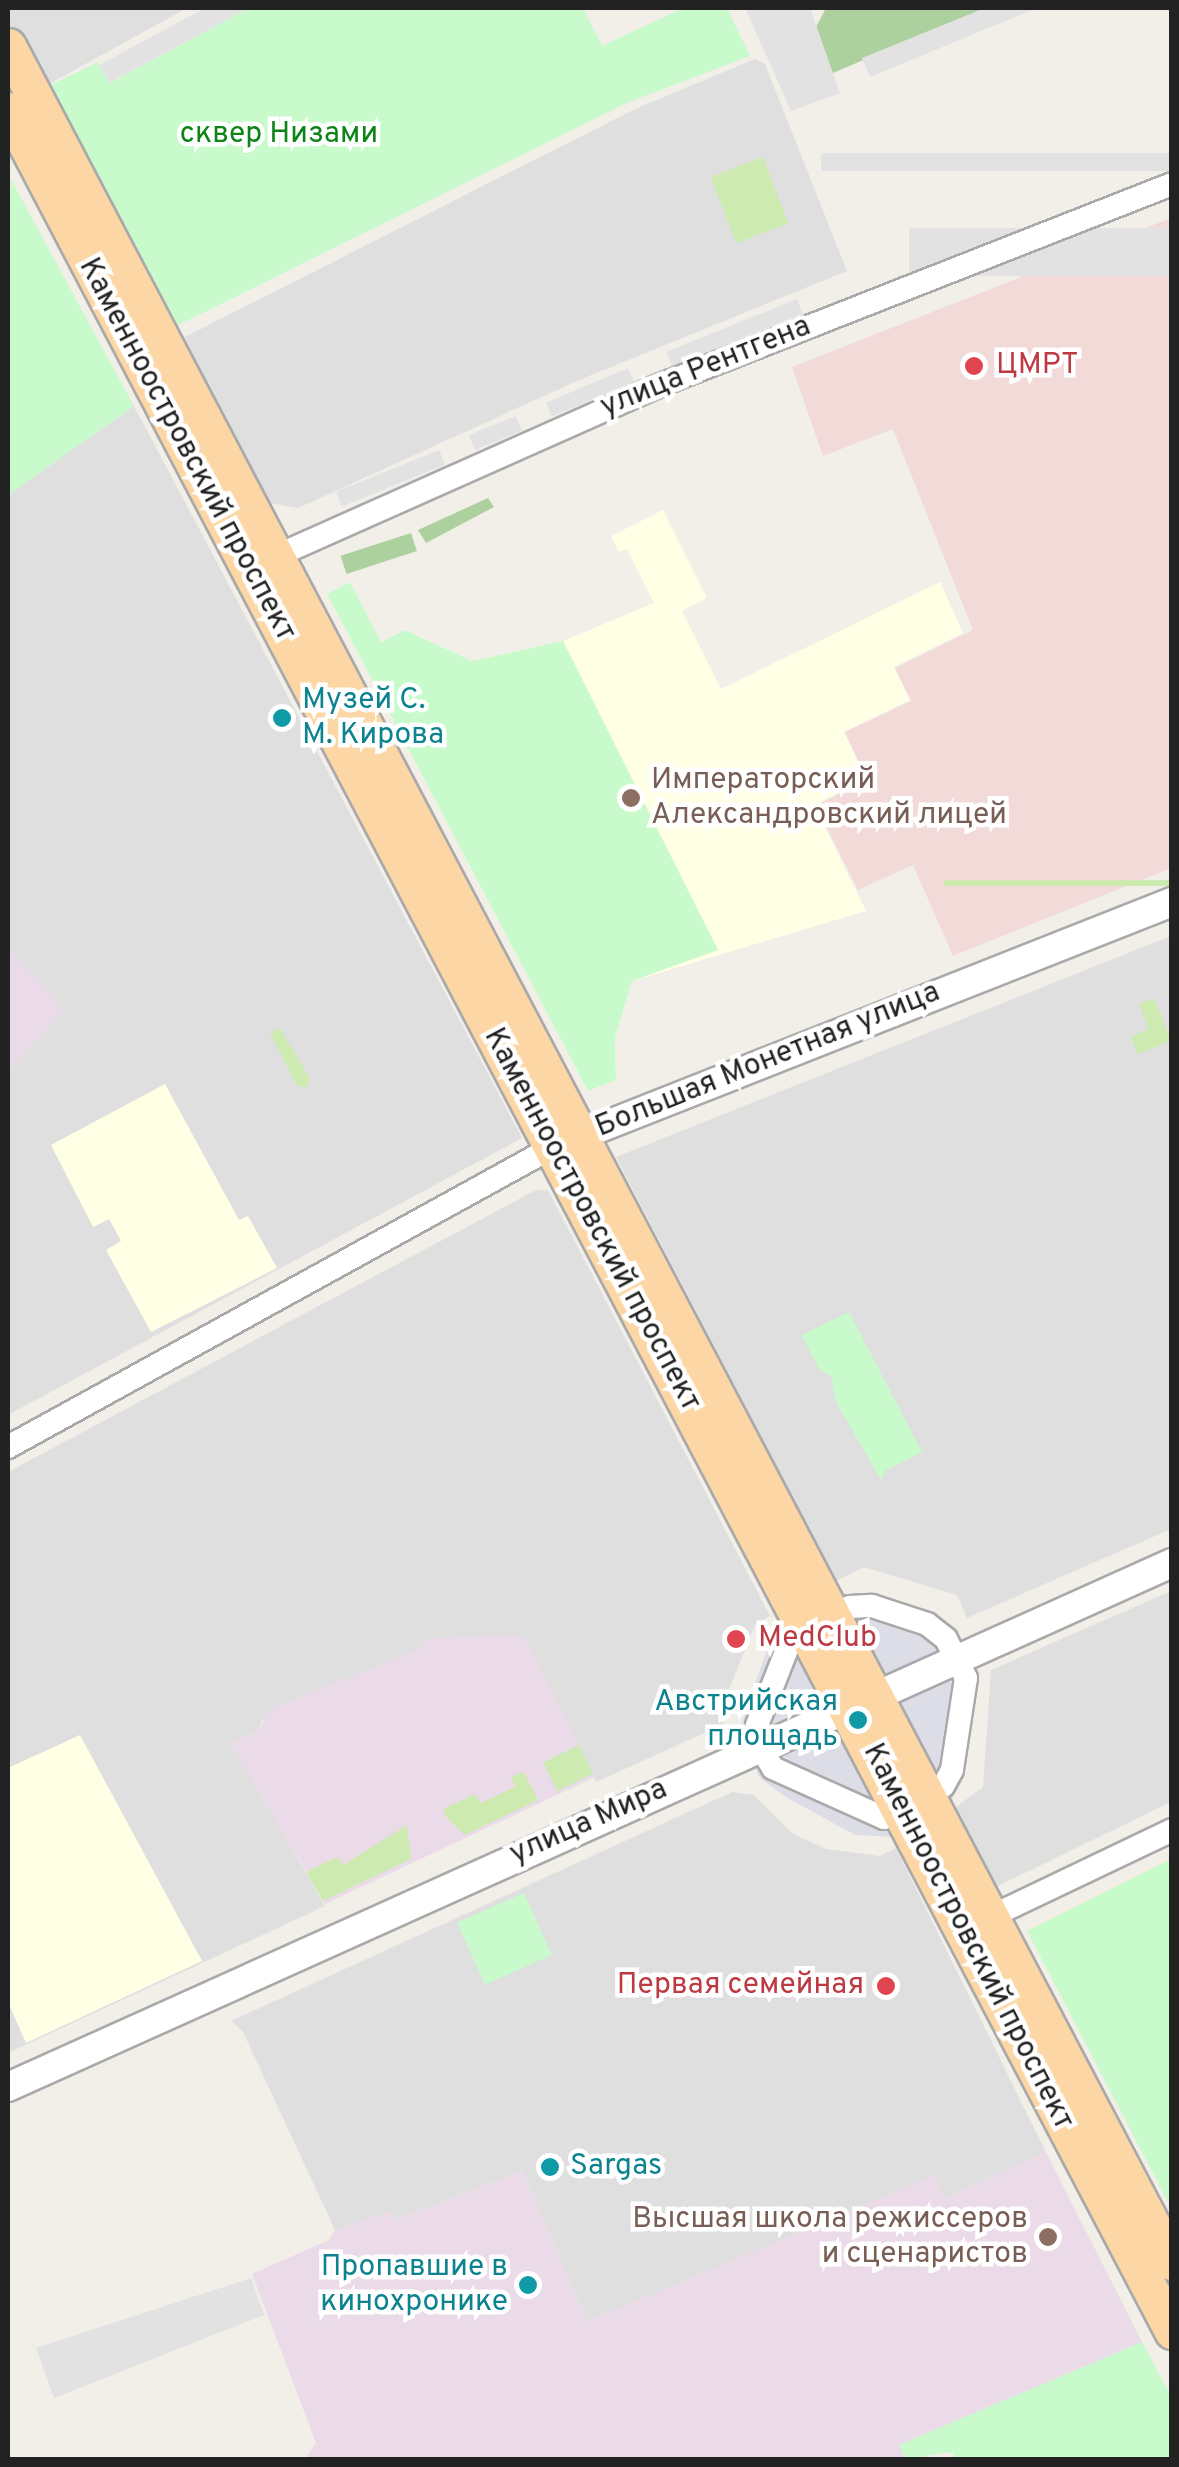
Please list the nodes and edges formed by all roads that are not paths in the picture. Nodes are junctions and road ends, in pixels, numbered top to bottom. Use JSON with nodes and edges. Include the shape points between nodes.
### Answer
{"nodes":[{"id":1,"x":8,"y":46,"type":"edge"},
{"id":2,"x":8,"y":110,"type":"edge"},
{"id":3,"x":1172,"y":184,"type":"edge"},
{"id":4,"x":262,"y":562,"type":"junction"},
{"id":5,"x":1172,"y":902,"type":"edge"},
{"id":6,"x":566,"y":1141,"type":"junction"},
{"id":7,"x":8,"y":1447,"type":"edge"},
{"id":8,"x":1172,"y":1563,"type":"edge"},
{"id":9,"x":818,"y":1622,"type":"junction"},
{"id":10,"x":957,"y":1656,"type":"junction"},
{"id":11,"x":860,"y":1700,"type":"junction"},
{"id":12,"x":759,"y":1746,"type":"junction"},
{"id":13,"x":914,"y":1804,"type":"junction"},
{"id":14,"x":1172,"y":1830,"type":"edge"},
{"id":15,"x":990,"y":1916,"type":"junction"},
{"id":16,"x":8,"y":2087,"type":"edge"},
{"id":17,"x":1172,"y":2262,"type":"edge"},
{"id":18,"x":1172,"y":2331,"type":"edge"}],
"edges":[{"from":1,"to":4,"type":"main road","name":"Каменноостровский проспект"},
{"from":2,"to":4,"type":"main road","name":"Каменноостровский проспект"},
{"from":3,"to":4,"type":"street","name":"улица Рентгена","via":[[676,378]]},
{"from":4,"to":6,"type":"main road","name":"Каменноостровский проспект"},
{"from":5,"to":6,"type":"street","name":"Большая Монетная улица"},
{"from":6,"to":7,"type":"street","name":"Большая Монетная улица"},
{"from":6,"to":9,"type":"main road","name":"Каменноостровский проспект"},
{"from":8,"to":10,"type":"street","name":"улица Мира"},
{"from":9,"to":10,"type":"street","via":[[872,1606],[928,1624]]},
{"from":9,"to":11,"type":"main road","name":"Каменноостровский проспект"},
{"from":9,"to":12,"type":"street","via":[[792,1639],[774,1671],[757,1725]]},
{"from":10,"to":11,"type":"street","name":"улица Мира"},
{"from":10,"to":13,"type":"street","via":[[966,1694],[952,1770]]},
{"from":11,"to":12,"type":"street","name":"улица Мира"},
{"from":11,"to":13,"type":"main road","name":"Каменноостровский проспект"},
{"from":12,"to":13,"type":"street","via":[[791,1780],[866,1816]]},
{"from":12,"to":16,"type":"street","name":"улица Мира"},
{"from":13,"to":15,"type":"main road","name":"Каменноостровский проспект"},
{"from":13,"to":18,"type":"main road","name":"Каменноостровский проспект"},
{"from":14,"to":15,"type":"street"},
{"from":15,"to":17,"type":"main road","name":"Каменноостровский проспект"}]}
